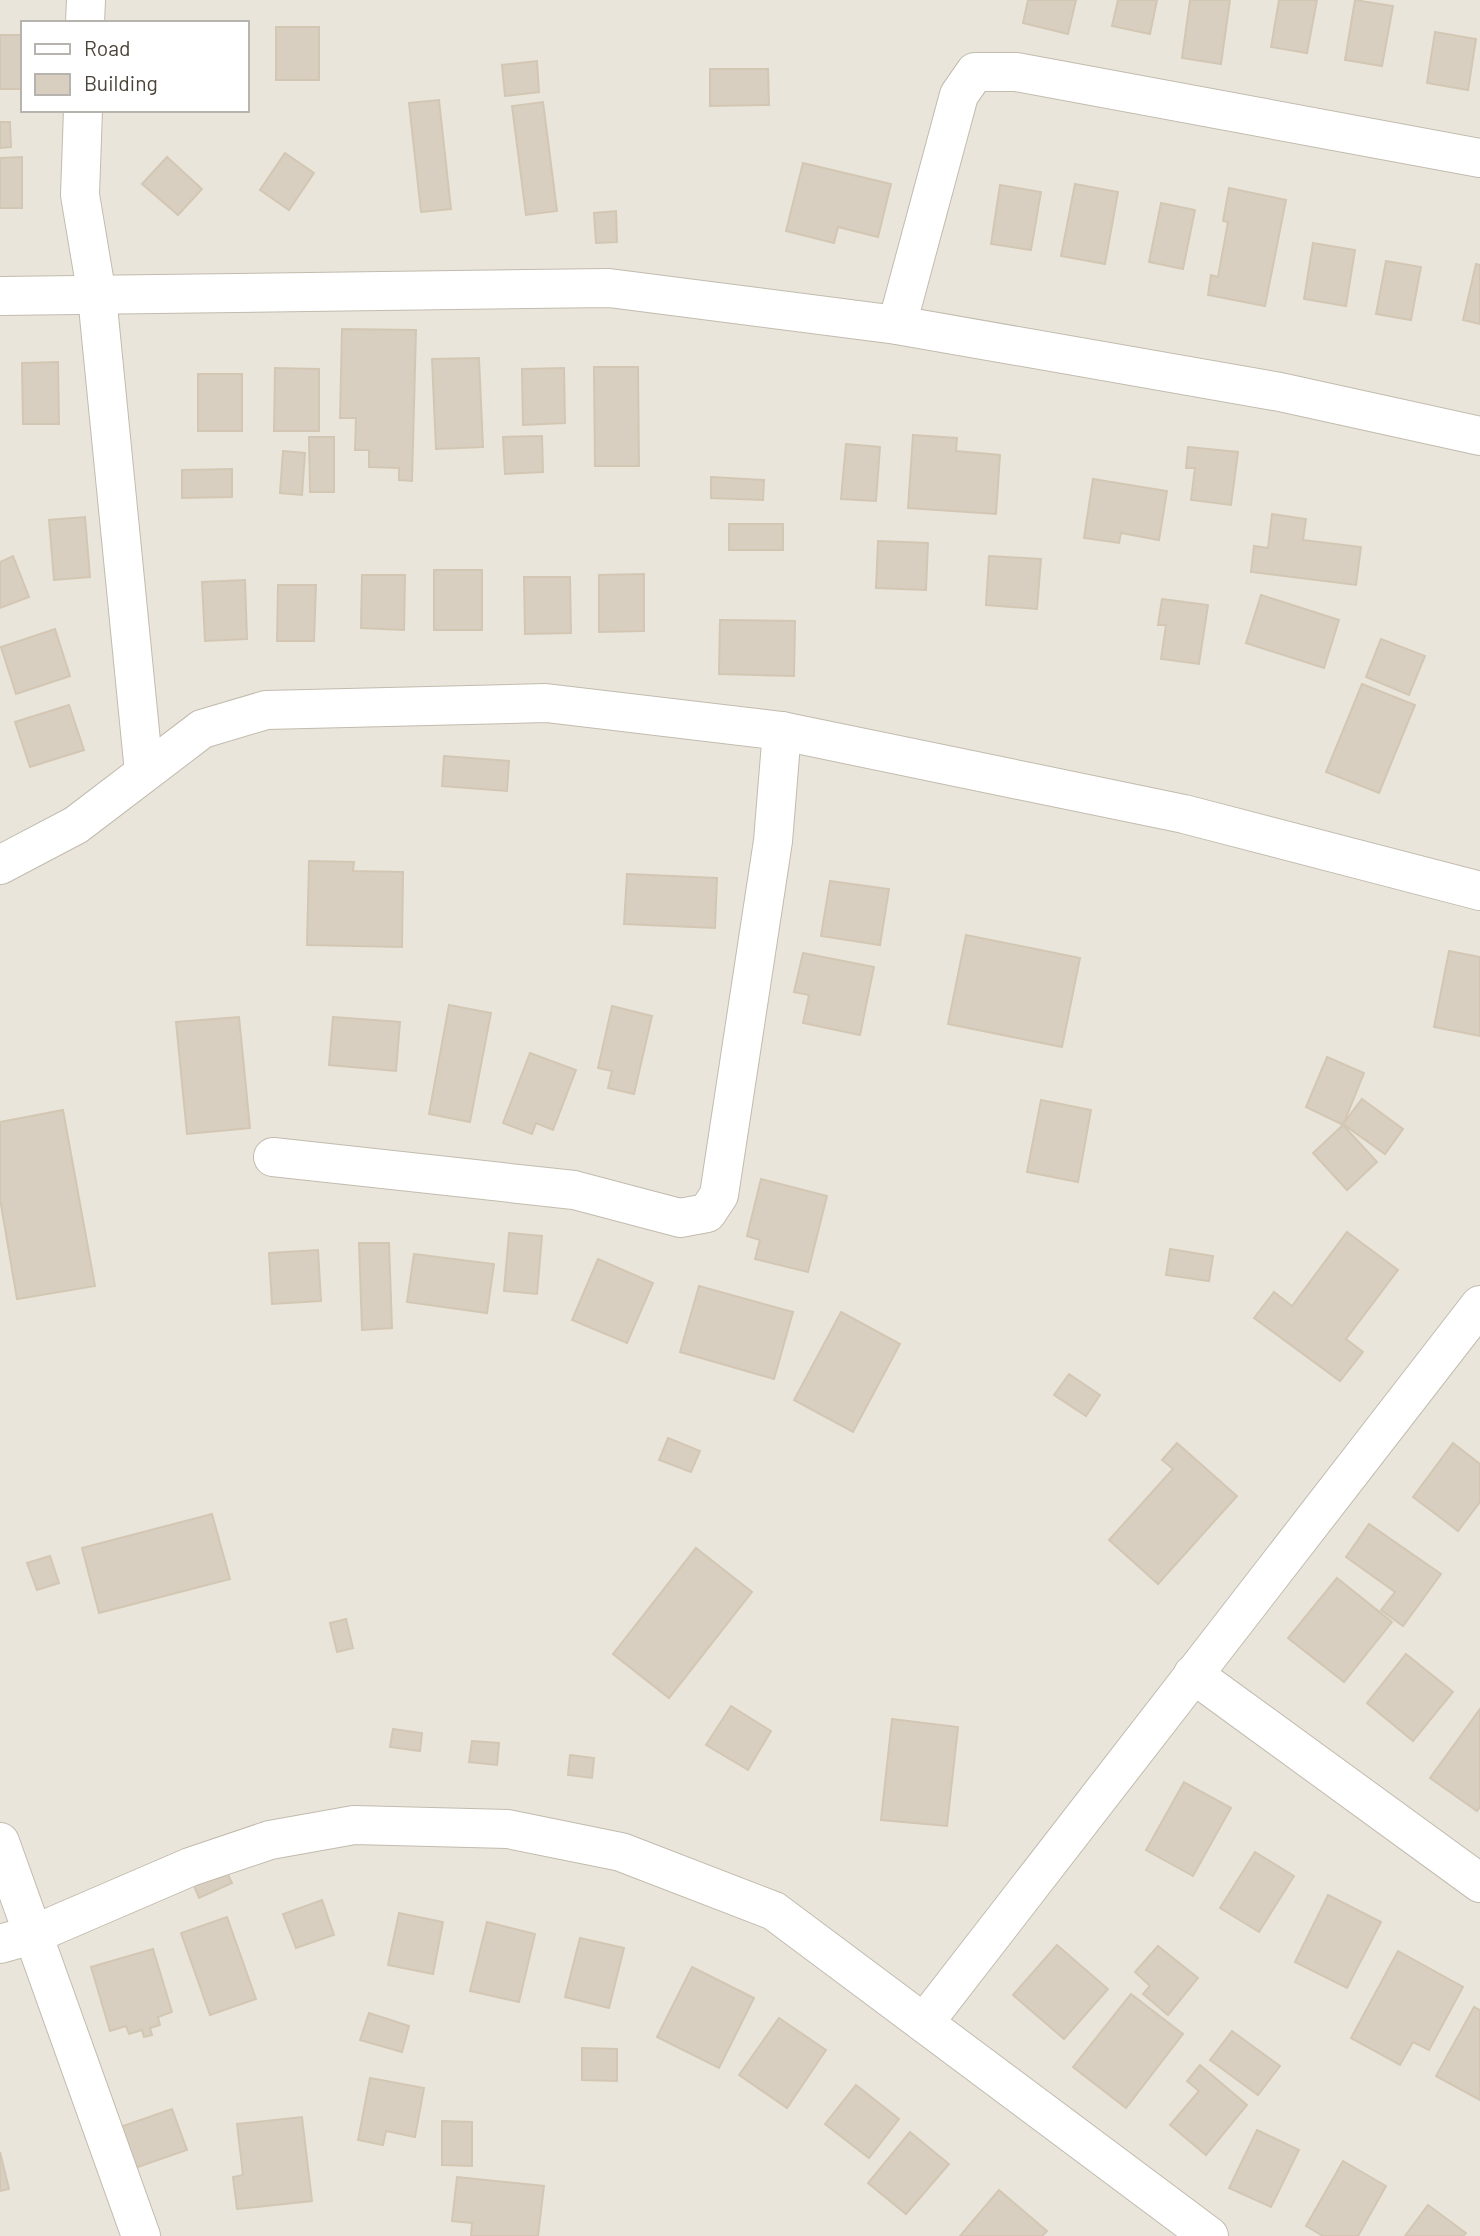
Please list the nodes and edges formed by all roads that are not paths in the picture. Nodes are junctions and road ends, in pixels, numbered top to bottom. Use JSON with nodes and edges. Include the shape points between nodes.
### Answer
{"nodes":[{"id":1,"x":86,"y":0,"type":"edge"},
{"id":2,"x":85,"y":21,"type":"edge"},
{"id":3,"x":83,"y":112,"type":"edge"},
{"id":4,"x":1480,"y":158,"type":"edge"},
{"id":5,"x":0,"y":296,"type":"edge"},
{"id":6,"x":97,"y":296,"type":"junction"},
{"id":7,"x":897,"y":324,"type":"junction"},
{"id":8,"x":1480,"y":436,"type":"edge"},
{"id":9,"x":782,"y":731,"type":"junction"},
{"id":10,"x":144,"y":772,"type":"junction"},
{"id":11,"x":0,"y":865,"type":"edge"},
{"id":12,"x":1480,"y":891,"type":"edge"},
{"id":13,"x":273,"y":1157,"type":"dead end"},
{"id":14,"x":1473,"y":1329,"type":"edge"},
{"id":15,"x":1194,"y":1674,"type":"junction"},
{"id":16,"x":0,"y":1842,"type":"edge"},
{"id":17,"x":1480,"y":1882,"type":"edge"},
{"id":18,"x":16,"y":1940,"type":"edge"},
{"id":19,"x":924,"y":2023,"type":"junction"},
{"id":20,"x":141,"y":2236,"type":"edge"},
{"id":21,"x":1209,"y":2236,"type":"edge"}],
"edges":[{"from":1,"to":2,"type":"street"},
{"from":3,"to":6,"type":"street","via":[[80,195]]},
{"from":4,"to":7,"type":"street","via":[[1016,72],[975,72],[958,95]]},
{"from":5,"to":6,"type":"street"},
{"from":6,"to":7,"type":"street","via":[[609,288]]},
{"from":6,"to":10,"type":"street"},
{"from":7,"to":8,"type":"street","via":[[1280,392]]},
{"from":9,"to":10,"type":"street","via":[[546,702],[266,710],[202,729]]},
{"from":9,"to":12,"type":"street","via":[[1184,814]]},
{"from":9,"to":13,"type":"street","via":[[773,841],[719,1195],[707,1213],[680,1218],[574,1190]]},
{"from":10,"to":11,"type":"street","via":[[76,825]]},
{"from":14,"to":15,"type":"street"},
{"from":15,"to":17,"type":"street"},
{"from":15,"to":19,"type":"street"},
{"from":16,"to":18,"type":"street"},
{"from":18,"to":19,"type":"street","via":[[190,1867],[270,1840],[355,1825],[508,1829],[621,1852],[774,1911]]},
{"from":18,"to":20,"type":"street"},
{"from":19,"to":21,"type":"street"}]}
